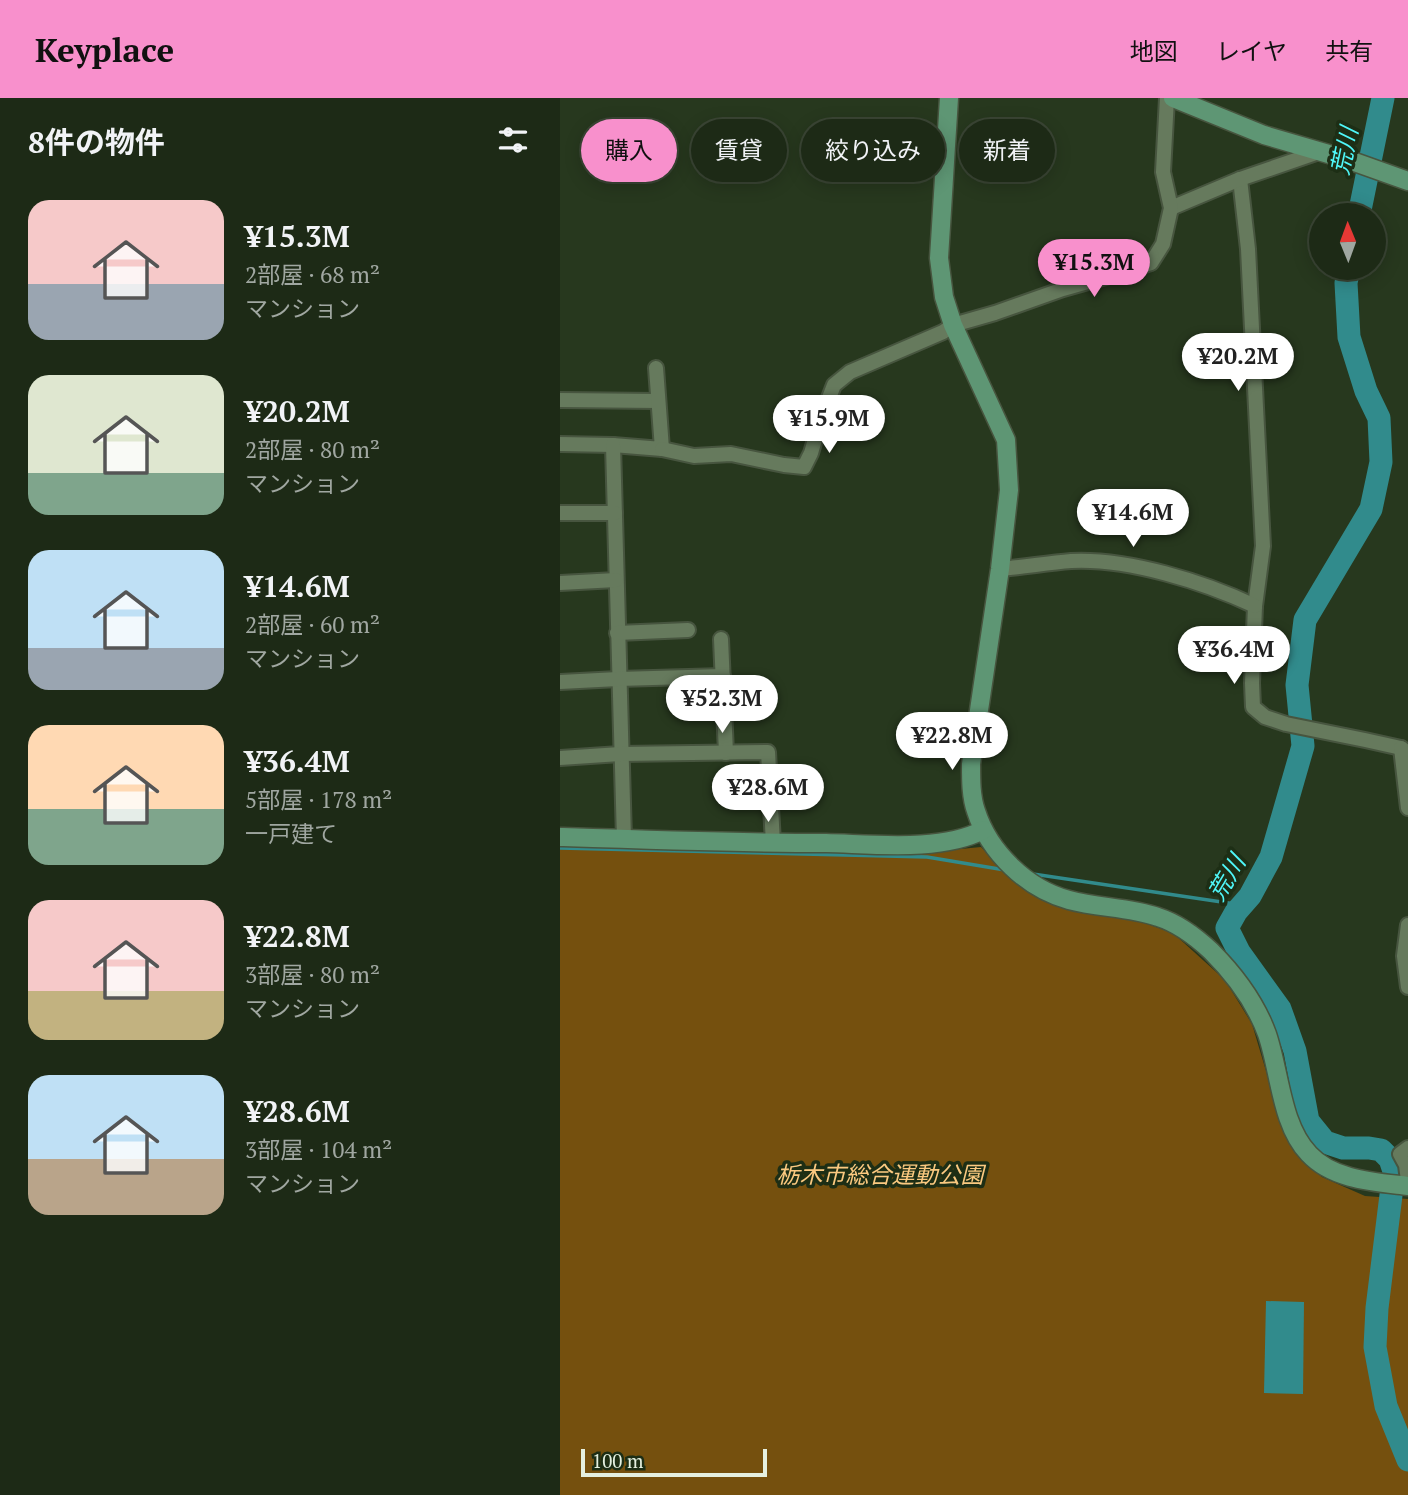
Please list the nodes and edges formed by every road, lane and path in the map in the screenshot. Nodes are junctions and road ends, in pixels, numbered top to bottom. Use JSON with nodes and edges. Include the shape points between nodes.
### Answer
{"nodes":[{"id":1,"x":949,"y":98,"type":"edge"},
{"id":2,"x":1167,"y":98,"type":"edge"},
{"id":3,"x":1173,"y":98,"type":"edge"},
{"id":4,"x":1319,"y":152,"type":"junction"},
{"id":5,"x":1240,"y":179,"type":"junction"},
{"id":6,"x":1408,"y":181,"type":"edge"},
{"id":7,"x":1171,"y":208,"type":"junction"},
{"id":8,"x":953,"y":325,"type":"junction"},
{"id":9,"x":656,"y":368,"type":"dead end"},
{"id":10,"x":560,"y":400,"type":"edge"},
{"id":11,"x":658,"y":401,"type":"junction"},
{"id":12,"x":560,"y":444,"type":"edge"},
{"id":13,"x":613,"y":445,"type":"junction"},
{"id":14,"x":662,"y":449,"type":"junction"},
{"id":15,"x":560,"y":513,"type":"edge"},
{"id":16,"x":615,"y":513,"type":"junction"},
{"id":17,"x":1000,"y":569,"type":"junction"},
{"id":18,"x":616,"y":580,"type":"junction"},
{"id":19,"x":560,"y":583,"type":"edge"},
{"id":20,"x":1255,"y":606,"type":"junction"},
{"id":21,"x":688,"y":630,"type":"dead end"},
{"id":22,"x":617,"y":633,"type":"junction"},
{"id":23,"x":721,"y":639,"type":"dead end"},
{"id":24,"x":723,"y":676,"type":"junction"},
{"id":25,"x":618,"y":679,"type":"junction"},
{"id":26,"x":560,"y":682,"type":"edge"},
{"id":27,"x":1404,"y":751,"type":"edge"},
{"id":28,"x":726,"y":753,"type":"junction"},
{"id":29,"x":620,"y":754,"type":"junction"},
{"id":30,"x":560,"y":758,"type":"edge"},
{"id":31,"x":1408,"y":808,"type":"edge"},
{"id":32,"x":983,"y":830,"type":"junction"},
{"id":33,"x":560,"y":837,"type":"edge"},
{"id":34,"x":624,"y":839,"type":"junction"},
{"id":35,"x":773,"y":843,"type":"junction"},
{"id":36,"x":1408,"y":925,"type":"edge"},
{"id":37,"x":1408,"y":987,"type":"edge"},
{"id":38,"x":1408,"y":1148,"type":"edge"},
{"id":39,"x":1408,"y":1184,"type":"edge"}],
"edges":[{"from":1,"to":8,"type":"street","via":[[939,258]]},
{"from":2,"to":7,"type":"street","via":[[1163,172]]},
{"from":3,"to":4,"type":"street"},
{"from":4,"to":5,"type":"street"},
{"from":4,"to":6,"type":"street"},
{"from":5,"to":7,"type":"street"},
{"from":5,"to":20,"type":"street","via":[[1248,249],[1263,546]]},
{"from":7,"to":8,"type":"street","via":[[1163,244],[1151,263]]},
{"from":8,"to":14,"type":"street","via":[[850,372],[834,385],[804,467],[731,454],[694,456]]},
{"from":8,"to":17,"type":"street","via":[[1006,440],[1009,490]]},
{"from":9,"to":11,"type":"street"},
{"from":10,"to":11,"type":"street"},
{"from":11,"to":14,"type":"street"},
{"from":12,"to":13,"type":"street"},
{"from":13,"to":14,"type":"street"},
{"from":13,"to":16,"type":"street"},
{"from":15,"to":16,"type":"street"},
{"from":16,"to":18,"type":"street"},
{"from":17,"to":20,"type":"street","via":[[1108,562],[1152,570]]},
{"from":17,"to":32,"type":"street","via":[[971,764],[975,809]]},
{"from":18,"to":19,"type":"street"},
{"from":18,"to":22,"type":"street"},
{"from":20,"to":27,"type":"street","via":[[1253,707],[1265,718]]},
{"from":21,"to":22,"type":"street"},
{"from":22,"to":25,"type":"street"},
{"from":23,"to":24,"type":"street"},
{"from":24,"to":25,"type":"street"},
{"from":24,"to":28,"type":"street"},
{"from":25,"to":26,"type":"street"},
{"from":25,"to":29,"type":"street"},
{"from":27,"to":31,"type":"street"},
{"from":28,"to":29,"type":"street"},
{"from":28,"to":35,"type":"street","via":[[768,752]]},
{"from":29,"to":30,"type":"street"},
{"from":29,"to":34,"type":"street"},
{"from":32,"to":35,"type":"street","via":[[955,841],[927,844]]},
{"from":32,"to":39,"type":"street","via":[[1017,872],[1046,890],[1067,900],[1159,917],[1189,933],[1249,998],[1267,1033],[1294,1134],[1309,1155],[1353,1178]]},
{"from":33,"to":34,"type":"street"},
{"from":34,"to":35,"type":"street"},
{"from":36,"to":37,"type":"street","via":[[1404,956]]},
{"from":38,"to":39,"type":"street","via":[[1400,1154]]}]}
